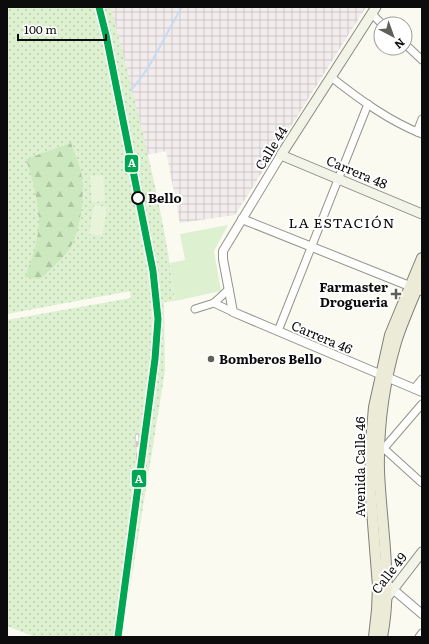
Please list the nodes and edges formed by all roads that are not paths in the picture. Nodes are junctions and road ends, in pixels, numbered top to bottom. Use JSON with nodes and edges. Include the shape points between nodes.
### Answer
{"nodes":[{"id":1,"x":374,"y":11,"type":"edge"},
{"id":2,"x":413,"y":52,"type":"edge"},
{"id":3,"x":422,"y":60,"type":"edge"},
{"id":4,"x":331,"y":77,"type":"junction"},
{"id":5,"x":368,"y":104,"type":"junction"},
{"id":6,"x":422,"y":120,"type":"edge"},
{"id":7,"x":419,"y":133,"type":"edge"},
{"id":8,"x":281,"y":155,"type":"junction"},
{"id":9,"x":339,"y":179,"type":"junction"},
{"id":10,"x":422,"y":214,"type":"edge"},
{"id":11,"x":242,"y":219,"type":"junction"},
{"id":12,"x":311,"y":247,"type":"junction"},
{"id":13,"x":422,"y":258,"type":"edge"},
{"id":14,"x":422,"y":277,"type":"edge"},
{"id":15,"x":229,"y":289,"type":"junction"},
{"id":16,"x":416,"y":289,"type":"edge"},
{"id":17,"x":214,"y":303,"type":"junction"},
{"id":18,"x":195,"y":308,"type":"dead end"},
{"id":19,"x":233,"y":312,"type":"junction"},
{"id":20,"x":278,"y":331,"type":"junction"},
{"id":21,"x":384,"y":377,"type":"junction"},
{"id":22,"x":422,"y":379,"type":"edge"},
{"id":23,"x":414,"y":389,"type":"junction"},
{"id":24,"x":422,"y":392,"type":"edge"},
{"id":25,"x":422,"y":404,"type":"edge"},
{"id":26,"x":381,"y":449,"type":"junction"},
{"id":27,"x":421,"y":479,"type":"edge"},
{"id":28,"x":422,"y":552,"type":"edge"},
{"id":29,"x":377,"y":576,"type":"junction"},
{"id":30,"x":389,"y":586,"type":"junction"},
{"id":31,"x":386,"y":598,"type":"junction"},
{"id":32,"x":377,"y":610,"type":"junction"},
{"id":33,"x":422,"y":614,"type":"edge"},
{"id":34,"x":422,"y":633,"type":"edge"},
{"id":35,"x":374,"y":637,"type":"edge"},
{"id":36,"x":382,"y":637,"type":"edge"},
{"id":37,"x":419,"y":637,"type":"edge"}],
"edges":[{"from":1,"to":4,"type":"main road","name":"Calle 44"},
{"from":2,"to":3,"type":"street"},
{"from":4,"to":5,"type":"street"},
{"from":4,"to":8,"type":"main road","name":"Calle 44"},
{"from":5,"to":7,"type":"street"},
{"from":5,"to":9,"type":"street"},
{"from":6,"to":7,"type":"street"},
{"from":8,"to":9,"type":"main road","name":"Carrera 48"},
{"from":8,"to":11,"type":"street","name":"Calle 44"},
{"from":9,"to":10,"type":"main road","name":"Carrera 48"},
{"from":9,"to":12,"type":"street"},
{"from":11,"to":12,"type":"street"},
{"from":11,"to":15,"type":"street","name":"Calle 44","via":[[223,251]]},
{"from":12,"to":16,"type":"street"},
{"from":12,"to":20,"type":"street"},
{"from":13,"to":16,"type":"main road","name":"Avenida Calle 46"},
{"from":14,"to":16,"type":"main road","name":"Avenida Calle 46"},
{"from":15,"to":17,"type":"street"},
{"from":15,"to":19,"type":"street","name":"Calle 44"},
{"from":16,"to":21,"type":"main road","name":"Avenida Calle 46"},
{"from":17,"to":18,"type":"street"},
{"from":17,"to":19,"type":"street","name":"Carrera 46"},
{"from":19,"to":20,"type":"street","name":"Carrera 46"},
{"from":20,"to":21,"type":"street","name":"Carrera 46"},
{"from":21,"to":23,"type":"street","name":"Carrera 46"},
{"from":21,"to":26,"type":"main road","name":"Avenida Calle 46"},
{"from":21,"to":29,"type":"main road","name":"Avenida Calle 46","via":[[374,406],[370,464]]},
{"from":22,"to":23,"type":"street"},
{"from":23,"to":24,"type":"street","name":"Carrera 46"},
{"from":25,"to":26,"type":"street"},
{"from":26,"to":27,"type":"street"},
{"from":26,"to":30,"type":"main road","name":"Avenida Calle 46","via":[[380,500]]},
{"from":28,"to":30,"type":"main road","name":"Calle 49"},
{"from":29,"to":30,"type":"street"},
{"from":29,"to":32,"type":"main road","name":"Avenida Calle 46"},
{"from":30,"to":31,"type":"main road","name":"Avenida Calle 46"},
{"from":30,"to":33,"type":"street"},
{"from":31,"to":32,"type":"main road","name":"Calle 49"},
{"from":31,"to":36,"type":"main road","name":"Avenida Calle 46"},
{"from":32,"to":35,"type":"main road","name":"Avenida Calle 46"},
{"from":34,"to":37,"type":"street"}]}
